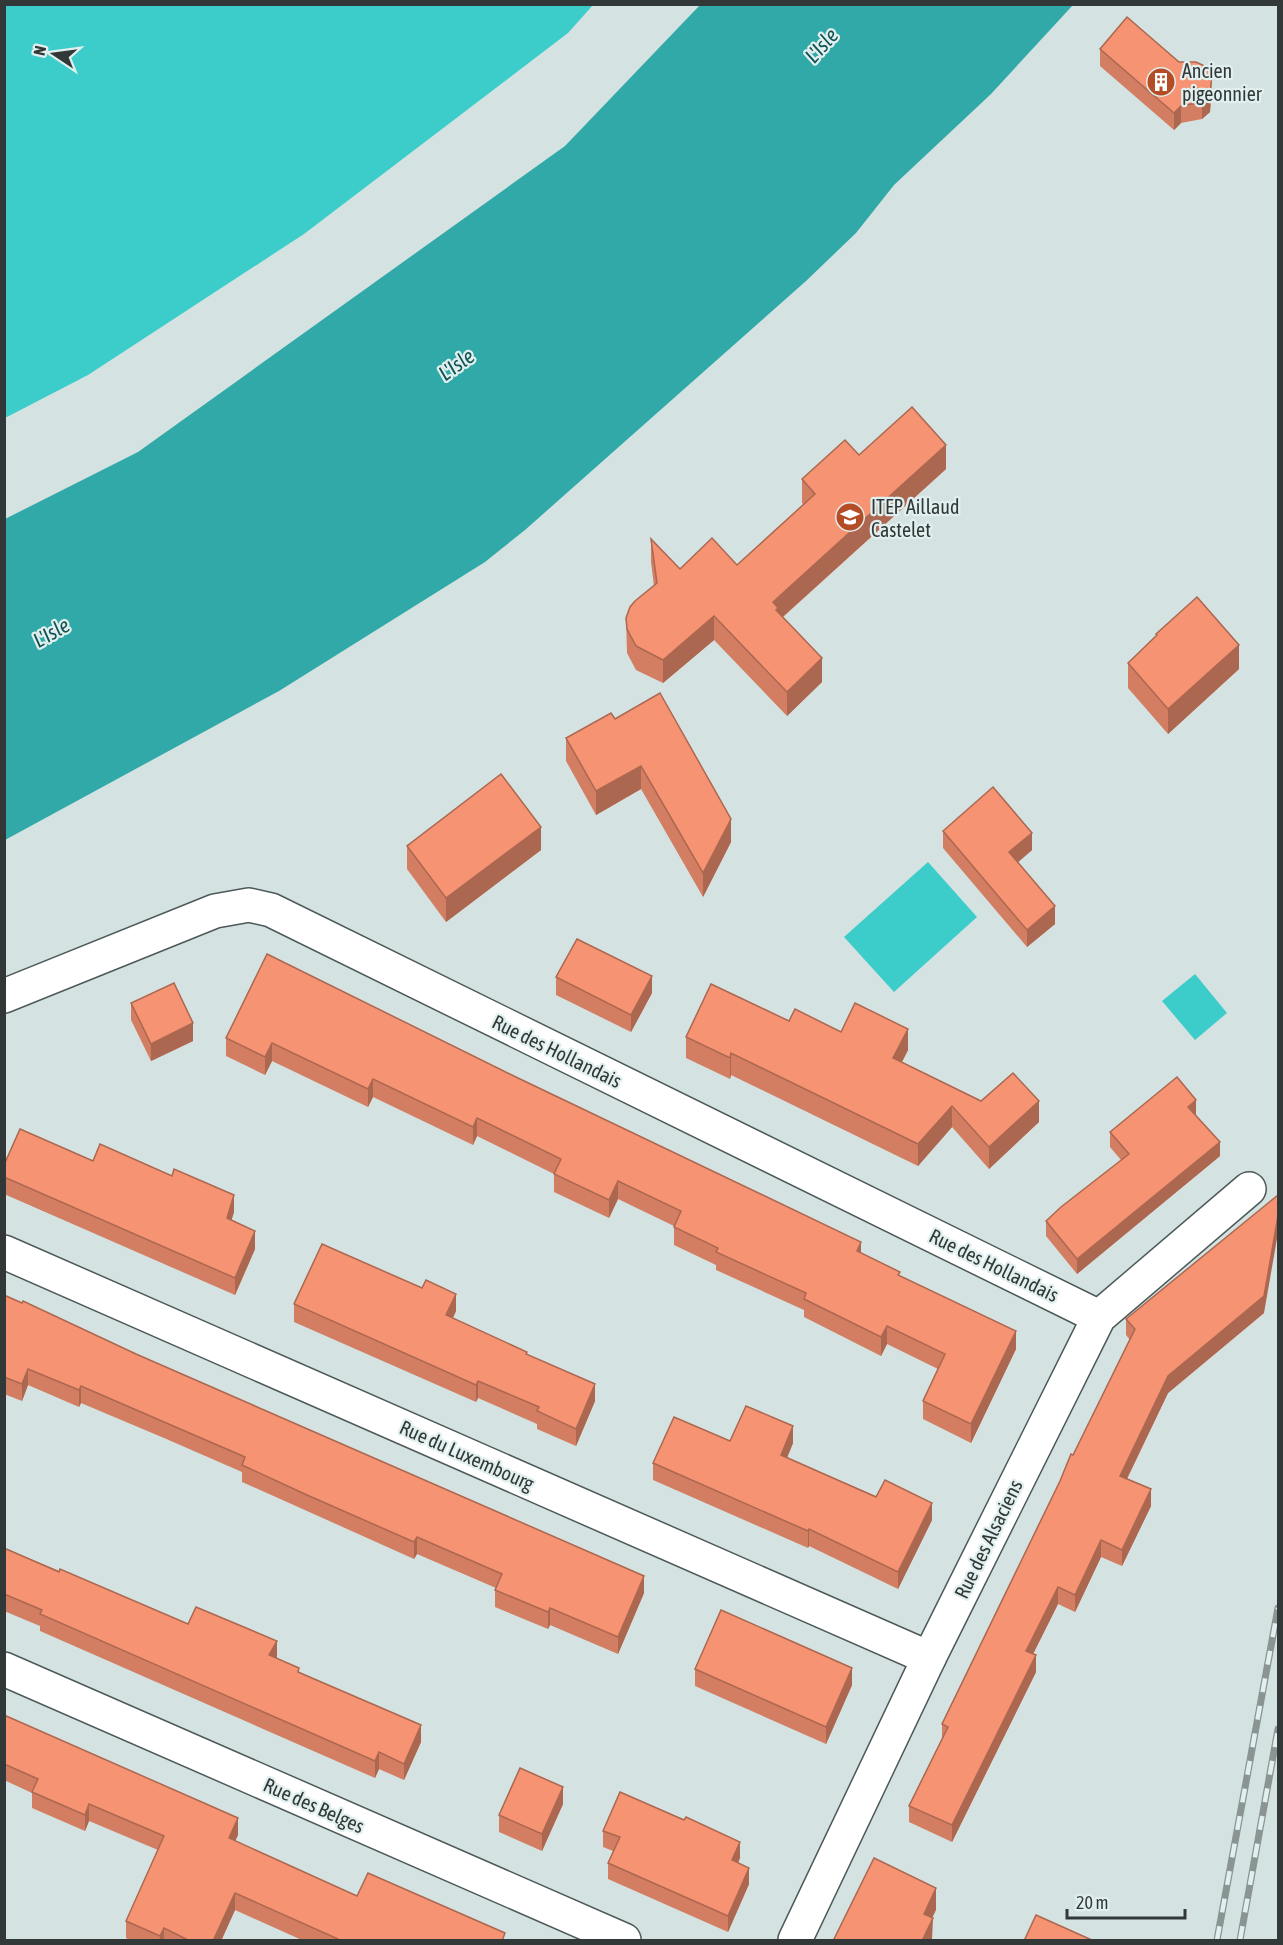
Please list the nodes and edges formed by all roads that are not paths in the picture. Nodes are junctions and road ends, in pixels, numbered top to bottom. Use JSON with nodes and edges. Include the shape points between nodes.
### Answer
{"nodes":[{"id":1,"x":4,"y":996,"type":"edge"},
{"id":2,"x":1249,"y":1189,"type":"dead end"},
{"id":3,"x":4,"y":1252,"type":"edge"},
{"id":4,"x":1099,"y":1317,"type":"junction"},
{"id":5,"x":929,"y":1658,"type":"junction"},
{"id":6,"x":4,"y":1669,"type":"edge"},
{"id":7,"x":624,"y":1941,"type":"edge"},
{"id":8,"x":795,"y":1941,"type":"edge"}],
"edges":[{"from":1,"to":4,"type":"street","name":"Rue des Hollandais","via":[[215,911],[249,905],[271,910]]},
{"from":2,"to":4,"type":"street","name":"Rue des Alsaciens"},
{"from":3,"to":5,"type":"street","name":"Rue du Luxembourg"},
{"from":4,"to":5,"type":"street","name":"Rue des Alsaciens"},
{"from":5,"to":8,"type":"street","name":"Rue des Alsaciens"},
{"from":6,"to":7,"type":"street","name":"Rue des Belges"}]}
